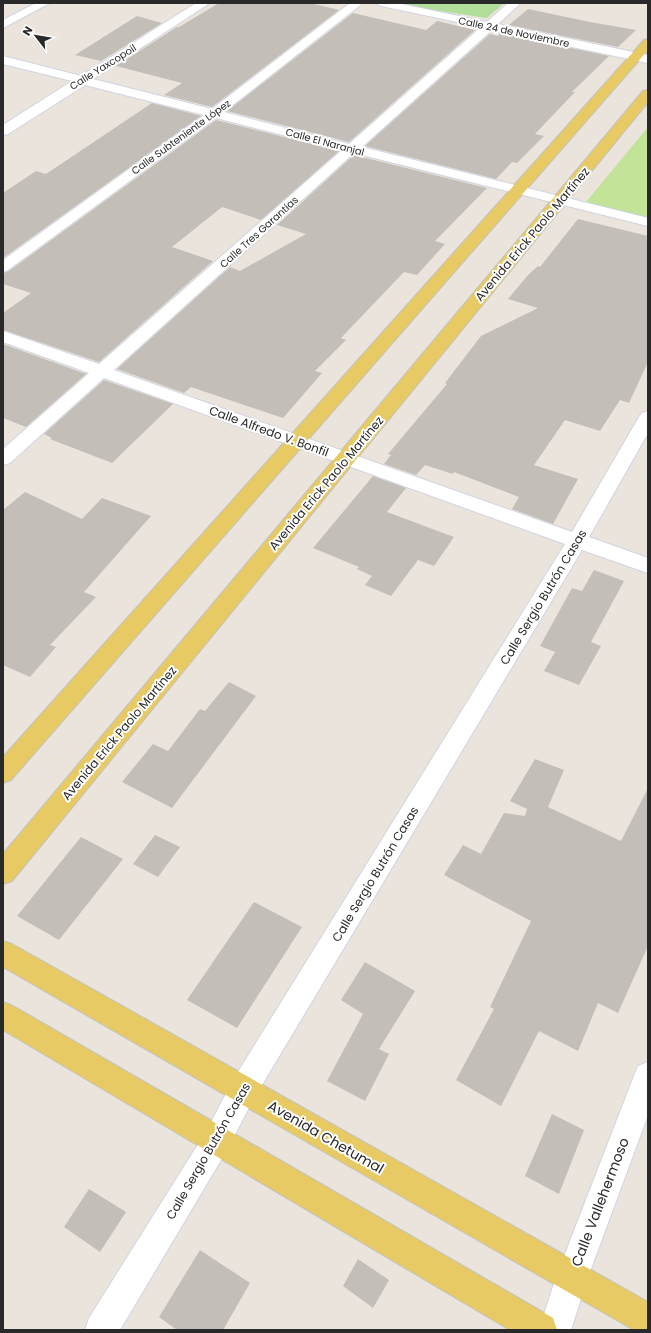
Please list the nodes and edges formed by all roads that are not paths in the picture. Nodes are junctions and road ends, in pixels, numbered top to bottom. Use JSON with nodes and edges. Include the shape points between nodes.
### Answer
{"nodes":[{"id":1,"x":44,"y":3,"type":"edge"},
{"id":2,"x":204,"y":3,"type":"edge"},
{"id":3,"x":356,"y":3,"type":"edge"},
{"id":4,"x":381,"y":3,"type":"edge"},
{"id":5,"x":515,"y":3,"type":"edge"},
{"id":6,"x":3,"y":25,"type":"edge"},
{"id":7,"x":488,"y":27,"type":"junction"},
{"id":8,"x":648,"y":43,"type":"edge"},
{"id":9,"x":642,"y":58,"type":"edge"},
{"id":10,"x":3,"y":60,"type":"edge"},
{"id":11,"x":82,"y":80,"type":"junction"},
{"id":12,"x":648,"y":94,"type":"edge"},
{"id":13,"x":215,"y":113,"type":"junction"},
{"id":14,"x":3,"y":131,"type":"edge"},
{"id":15,"x":353,"y":149,"type":"junction"},
{"id":16,"x":518,"y":190,"type":"junction"},
{"id":17,"x":559,"y":201,"type":"junction"},
{"id":18,"x":648,"y":222,"type":"edge"},
{"id":19,"x":3,"y":267,"type":"edge"},
{"id":20,"x":3,"y":336,"type":"edge"},
{"id":21,"x":102,"y":372,"type":"junction"},
{"id":22,"x":648,"y":417,"type":"edge"},
{"id":23,"x":297,"y":440,"type":"junction"},
{"id":24,"x":3,"y":459,"type":"edge"},
{"id":25,"x":346,"y":459,"type":"junction"},
{"id":26,"x":577,"y":541,"type":"junction"},
{"id":27,"x":648,"y":566,"type":"edge"},
{"id":28,"x":3,"y":773,"type":"edge"},
{"id":29,"x":3,"y":873,"type":"edge"},
{"id":30,"x":3,"y":954,"type":"edge"},
{"id":31,"x":3,"y":1015,"type":"edge"},
{"id":32,"x":648,"y":1076,"type":"edge"},
{"id":33,"x":243,"y":1090,"type":"junction"},
{"id":34,"x":217,"y":1140,"type":"junction"},
{"id":35,"x":572,"y":1277,"type":"junction"},
{"id":36,"x":648,"y":1320,"type":"edge"},
{"id":37,"x":101,"y":1330,"type":"edge"},
{"id":38,"x":540,"y":1330,"type":"edge"},
{"id":39,"x":555,"y":1330,"type":"edge"}],
"edges":[{"from":1,"to":6,"type":"street"},
{"from":2,"to":11,"type":"street","name":"Calle Yaxcopoil"},
{"from":3,"to":13,"type":"street","name":"Calle Subteniente López"},
{"from":4,"to":7,"type":"street","name":"Calle 24 de Noviembre"},
{"from":5,"to":7,"type":"street","name":"Calle Tres Garantías"},
{"from":7,"to":9,"type":"street","name":"Calle 24 de Noviembre"},
{"from":7,"to":15,"type":"street","name":"Calle Tres Garantías"},
{"from":8,"to":9,"type":"main road"},
{"from":9,"to":16,"type":"main road"},
{"from":10,"to":11,"type":"street","name":"Calle El Naranjal"},
{"from":11,"to":13,"type":"street","name":"Calle El Naranjal"},
{"from":11,"to":14,"type":"street","name":"Calle Yaxcopoil"},
{"from":12,"to":17,"type":"main road","name":"Avenida Erick Paolo Martínez"},
{"from":13,"to":15,"type":"street","name":"Calle El Naranjal"},
{"from":13,"to":19,"type":"street","name":"Calle Subteniente López"},
{"from":15,"to":16,"type":"street","name":"Calle El Naranjal"},
{"from":15,"to":21,"type":"street","name":"Calle Tres Garantías"},
{"from":16,"to":17,"type":"street","name":"Calle El Naranjal"},
{"from":16,"to":23,"type":"main road"},
{"from":17,"to":18,"type":"street","name":"Calle El Naranjal"},
{"from":17,"to":25,"type":"main road","name":"Avenida Erick Paolo Martínez"},
{"from":20,"to":21,"type":"street","name":"Calle Alfredo V. Bonfil"},
{"from":21,"to":23,"type":"street","name":"Calle Alfredo V. Bonfil"},
{"from":21,"to":24,"type":"street","name":"Calle Tres Garantías"},
{"from":22,"to":26,"type":"street","name":"Calle Sergio Butrón Casas"},
{"from":23,"to":25,"type":"street","name":"Calle Alfredo V. Bonfil"},
{"from":23,"to":28,"type":"main road"},
{"from":25,"to":26,"type":"street","name":"Calle Alfredo V. Bonfil"},
{"from":25,"to":29,"type":"main road","name":"Avenida Erick Paolo Martínez"},
{"from":26,"to":27,"type":"street","name":"Calle Alfredo V. Bonfil"},
{"from":26,"to":33,"type":"street","name":"Calle Sergio Butrón Casas"},
{"from":30,"to":33,"type":"main road","name":"Avenida Chetumal"},
{"from":31,"to":34,"type":"main road"},
{"from":32,"to":35,"type":"street","name":"Calle Vallehermoso"},
{"from":33,"to":34,"type":"street","name":"Calle Sergio Butrón Casas"},
{"from":33,"to":35,"type":"main road","name":"Avenida Chetumal"},
{"from":34,"to":37,"type":"street","name":"Calle Sergio Butrón Casas"},
{"from":34,"to":38,"type":"main road"},
{"from":35,"to":36,"type":"main road","name":"Avenida Chetumal"},
{"from":35,"to":39,"type":"street","name":"Calle Vallehermoso"}]}
